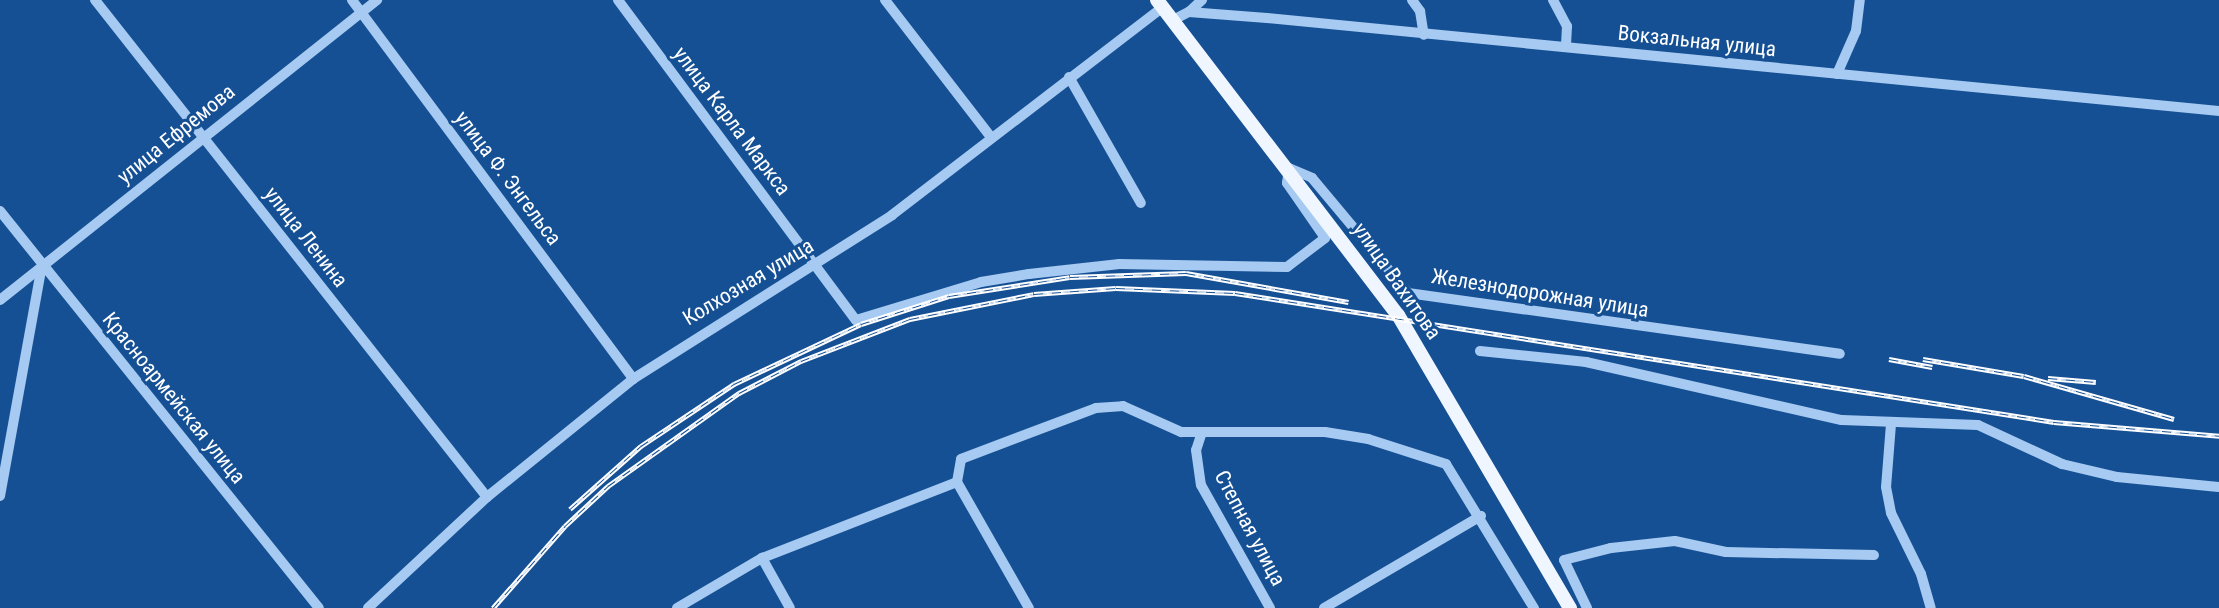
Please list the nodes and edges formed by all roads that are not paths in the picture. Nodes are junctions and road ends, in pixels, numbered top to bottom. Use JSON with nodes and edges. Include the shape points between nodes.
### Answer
{"nodes":[{"id":1,"x":95,"y":0,"type":"edge"},
{"id":2,"x":352,"y":0,"type":"edge"},
{"id":3,"x":377,"y":0,"type":"edge"},
{"id":4,"x":618,"y":0,"type":"edge"},
{"id":5,"x":885,"y":0,"type":"edge"},
{"id":6,"x":1202,"y":0,"type":"edge"},
{"id":7,"x":1412,"y":0,"type":"edge"},
{"id":8,"x":1553,"y":0,"type":"edge"},
{"id":9,"x":1860,"y":0,"type":"edge"},
{"id":10,"x":1160,"y":3,"type":"edge"},
{"id":11,"x":361,"y":12,"type":"junction"},
{"id":12,"x":1189,"y":12,"type":"junction"},
{"id":13,"x":1173,"y":20,"type":"junction"},
{"id":14,"x":1424,"y":35,"type":"junction"},
{"id":15,"x":1566,"y":47,"type":"junction"},
{"id":16,"x":1837,"y":74,"type":"junction"},
{"id":17,"x":1069,"y":77,"type":"junction"},
{"id":18,"x":2219,"y":111,"type":"edge"},
{"id":19,"x":990,"y":136,"type":"junction"},
{"id":20,"x":203,"y":138,"type":"junction"},
{"id":21,"x":1289,"y":168,"type":"junction"},
{"id":22,"x":1141,"y":203,"type":"dead end"},
{"id":23,"x":0,"y":211,"type":"edge"},
{"id":24,"x":42,"y":266,"type":"junction"},
{"id":25,"x":814,"y":266,"type":"junction"},
{"id":26,"x":0,"y":300,"type":"edge"},
{"id":27,"x":1480,"y":351,"type":"dead end"},
{"id":28,"x":1840,"y":354,"type":"dead end"},
{"id":29,"x":633,"y":379,"type":"junction"},
{"id":30,"x":1891,"y":424,"type":"junction"},
{"id":31,"x":1202,"y":432,"type":"junction"},
{"id":32,"x":957,"y":482,"type":"junction"},
{"id":33,"x":2219,"y":487,"type":"edge"},
{"id":34,"x":0,"y":495,"type":"edge"},
{"id":35,"x":487,"y":497,"type":"junction"},
{"id":36,"x":1481,"y":516,"type":"junction"},
{"id":37,"x":1874,"y":555,"type":"dead end"},
{"id":38,"x":762,"y":558,"type":"junction"},
{"id":39,"x":319,"y":608,"type":"edge"},
{"id":40,"x":368,"y":608,"type":"edge"},
{"id":41,"x":677,"y":608,"type":"edge"},
{"id":42,"x":790,"y":608,"type":"edge"},
{"id":43,"x":1029,"y":608,"type":"edge"},
{"id":44,"x":1270,"y":608,"type":"edge"},
{"id":45,"x":1324,"y":608,"type":"edge"},
{"id":46,"x":1534,"y":608,"type":"edge"},
{"id":47,"x":1570,"y":608,"type":"edge"},
{"id":48,"x":1587,"y":608,"type":"edge"},
{"id":49,"x":1931,"y":608,"type":"edge"}],
"edges":[{"from":1,"to":20,"type":"street","name":"улица Ленина"},
{"from":2,"to":11,"type":"street","name":"улица Ф. Энгельса"},
{"from":3,"to":11,"type":"street","name":"улица Ефремова"},
{"from":4,"to":25,"type":"street","name":"улица Карла Маркса"},
{"from":5,"to":19,"type":"street"},
{"from":6,"to":12,"type":"street"},
{"from":7,"to":14,"type":"street","via":[[1420,11]]},
{"from":8,"to":15,"type":"street","via":[[1567,26]]},
{"from":9,"to":16,"type":"street","via":[[1856,31]]},
{"from":10,"to":13,"type":"main road","name":"улица Вахитова"},
{"from":10,"to":17,"type":"street","name":"Колхозная улица"},
{"from":11,"to":20,"type":"street","name":"улица Ефремова"},
{"from":11,"to":29,"type":"street","name":"улица Ф. Энгельса"},
{"from":12,"to":13,"type":"street"},
{"from":12,"to":14,"type":"street","name":"Вокзальная улица"},
{"from":13,"to":21,"type":"main road","name":"улица Вахитова"},
{"from":14,"to":15,"type":"street","name":"Вокзальная улица"},
{"from":15,"to":16,"type":"street","name":"Вокзальная улица"},
{"from":16,"to":18,"type":"street","name":"Вокзальная улица"},
{"from":17,"to":19,"type":"street","name":"Колхозная улица"},
{"from":17,"to":22,"type":"street"},
{"from":19,"to":25,"type":"street","name":"Колхозная улица","via":[[892,215]]},
{"from":20,"to":24,"type":"street","name":"улица Ефремова"},
{"from":20,"to":35,"type":"street","name":"улица Ленина"},
{"from":21,"to":25,"type":"street","name":"улица Карла Маркса","via":[[1287,183],[1324,238],[1287,267],[1272,271],[1221,262],[1041,273],[981,282],[856,320]]},
{"from":21,"to":28,"type":"street","name":"Железнодорожная улица","via":[[1312,178],[1408,293]]},
{"from":21,"to":47,"type":"main road","name":"улица Вахитова","via":[[1398,315]]},
{"from":23,"to":24,"type":"street","name":"Красноармейская улица"},
{"from":24,"to":26,"type":"street","name":"улица Ефремова"},
{"from":24,"to":34,"type":"street"},
{"from":24,"to":39,"type":"street","name":"Красноармейская улица"},
{"from":25,"to":29,"type":"street","name":"Колхозная улица"},
{"from":27,"to":30,"type":"street","via":[[1586,362],[1842,420]]},
{"from":29,"to":35,"type":"street","name":"Колхозная улица"},
{"from":30,"to":33,"type":"street","via":[[1978,425],[2062,464],[2117,477]]},
{"from":30,"to":49,"type":"street","via":[[1886,487],[1891,513],[1922,574]]},
{"from":31,"to":32,"type":"street","via":[[1164,428],[1123,406],[1096,408],[961,459]]},
{"from":31,"to":36,"type":"street","via":[[1325,432],[1413,453],[1455,472]]},
{"from":31,"to":44,"type":"street","name":"Степная улица","via":[[1196,450],[1202,485]]},
{"from":32,"to":38,"type":"street"},
{"from":32,"to":43,"type":"street"},
{"from":35,"to":40,"type":"street","name":"Колхозная улица"},
{"from":36,"to":45,"type":"street"},
{"from":36,"to":46,"type":"street"},
{"from":37,"to":48,"type":"street","via":[[1725,552],[1675,541],[1611,548],[1564,560]]},
{"from":38,"to":41,"type":"street"},
{"from":38,"to":42,"type":"street"}]}
